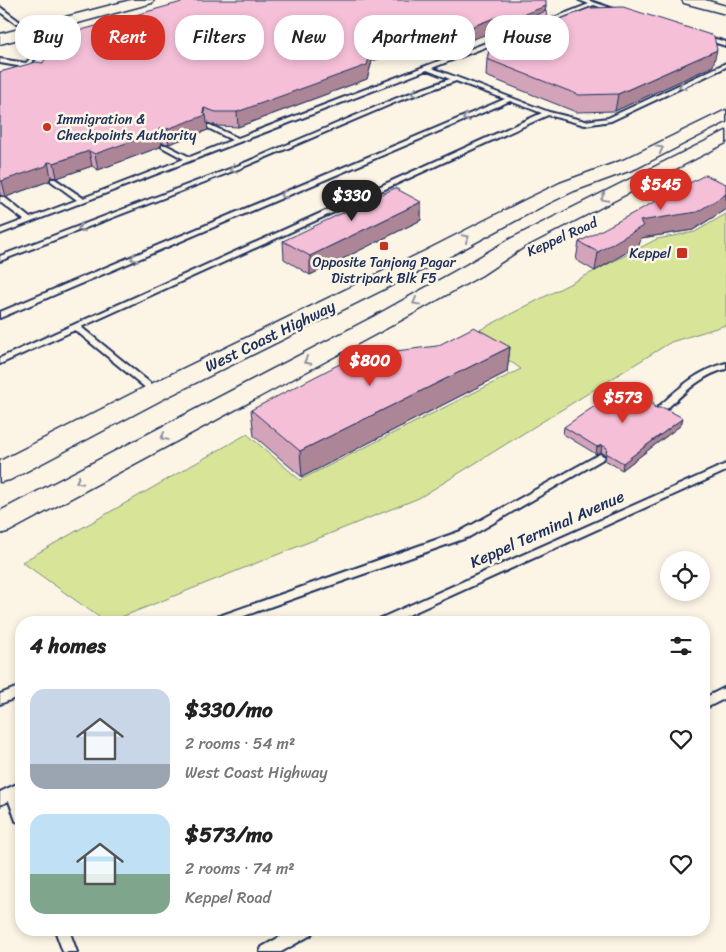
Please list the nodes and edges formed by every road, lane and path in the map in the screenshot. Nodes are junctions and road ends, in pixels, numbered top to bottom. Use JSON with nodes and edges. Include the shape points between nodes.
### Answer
{"nodes":[{"id":1,"x":97,"y":0,"type":"edge"},
{"id":2,"x":147,"y":0,"type":"edge"},
{"id":3,"x":582,"y":0,"type":"edge"},
{"id":4,"x":689,"y":0,"type":"edge"},
{"id":5,"x":594,"y":4,"type":"junction"},
{"id":6,"x":0,"y":9,"type":"edge"},
{"id":7,"x":726,"y":10,"type":"edge"},
{"id":8,"x":622,"y":12,"type":"edge"},
{"id":9,"x":42,"y":15,"type":"edge"},
{"id":10,"x":565,"y":15,"type":"edge"},
{"id":11,"x":15,"y":16,"type":"edge"},
{"id":12,"x":81,"y":18,"type":"edge"},
{"id":13,"x":15,"y":22,"type":"edge"},
{"id":14,"x":0,"y":26,"type":"edge"},
{"id":15,"x":15,"y":35,"type":"edge"},
{"id":16,"x":696,"y":35,"type":"edge"},
{"id":17,"x":0,"y":39,"type":"edge"},
{"id":18,"x":726,"y":44,"type":"edge"},
{"id":19,"x":485,"y":45,"type":"edge"},
{"id":20,"x":31,"y":60,"type":"edge"},
{"id":21,"x":0,"y":61,"type":"edge"},
{"id":22,"x":27,"y":65,"type":"junction"},
{"id":23,"x":726,"y":65,"type":"edge"},
{"id":24,"x":427,"y":68,"type":"junction"},
{"id":25,"x":36,"y":70,"type":"edge"},
{"id":26,"x":456,"y":79,"type":"junction"},
{"id":27,"x":726,"y":98,"type":"edge"},
{"id":28,"x":511,"y":99,"type":"junction"},
{"id":29,"x":547,"y":114,"type":"junction"},
{"id":30,"x":726,"y":115,"type":"edge"},
{"id":31,"x":208,"y":126,"type":"edge"},
{"id":32,"x":726,"y":136,"type":"edge"},
{"id":33,"x":238,"y":141,"type":"junction"},
{"id":34,"x":164,"y":146,"type":"dead end"},
{"id":35,"x":726,"y":156,"type":"edge"},
{"id":36,"x":189,"y":159,"type":"junction"},
{"id":37,"x":691,"y":174,"type":"dead end"},
{"id":38,"x":53,"y":180,"type":"dead end"},
{"id":39,"x":567,"y":187,"type":"junction"},
{"id":40,"x":1,"y":198,"type":"edge"},
{"id":41,"x":647,"y":198,"type":"dead end"},
{"id":42,"x":82,"y":201,"type":"junction"},
{"id":43,"x":29,"y":221,"type":"junction"},
{"id":44,"x":0,"y":232,"type":"edge"},
{"id":45,"x":0,"y":259,"type":"edge"},
{"id":46,"x":474,"y":270,"type":"junction"},
{"id":47,"x":0,"y":315,"type":"edge"},
{"id":48,"x":76,"y":327,"type":"junction"},
{"id":49,"x":0,"y":361,"type":"edge"},
{"id":50,"x":726,"y":366,"type":"edge"},
{"id":51,"x":156,"y":392,"type":"junction"},
{"id":52,"x":658,"y":412,"type":"edge"},
{"id":53,"x":600,"y":457,"type":"dead end"},
{"id":54,"x":0,"y":460,"type":"edge"},
{"id":55,"x":726,"y":467,"type":"edge"},
{"id":56,"x":0,"y":473,"type":"edge"},
{"id":57,"x":0,"y":524,"type":"edge"},
{"id":58,"x":232,"y":616,"type":"edge"},
{"id":59,"x":396,"y":616,"type":"edge"},
{"id":60,"x":726,"y":692,"type":"edge"},
{"id":61,"x":15,"y":694,"type":"edge"},
{"id":62,"x":0,"y":699,"type":"edge"},
{"id":63,"x":710,"y":701,"type":"edge"},
{"id":64,"x":15,"y":791,"type":"edge"},
{"id":65,"x":0,"y":799,"type":"edge"},
{"id":66,"x":64,"y":936,"type":"edge"},
{"id":67,"x":295,"y":936,"type":"edge"},
{"id":68,"x":70,"y":952,"type":"edge"},
{"id":69,"x":267,"y":952,"type":"edge"}],
"edges":[{"from":1,"to":9,"type":"main road"},
{"from":2,"to":12,"type":"main road"},
{"from":3,"to":5,"type":"lane"},
{"from":4,"to":7,"type":"main road"},
{"from":5,"to":8,"type":"lane"},
{"from":5,"to":10,"type":"lane"},
{"from":6,"to":11,"type":"lane"},
{"from":13,"to":14,"type":"main road"},
{"from":15,"to":17,"type":"main road"},
{"from":16,"to":18,"type":"lane"},
{"from":19,"to":24,"type":"lane"},
{"from":20,"to":22,"type":"lane"},
{"from":21,"to":22,"type":"lane"},
{"from":22,"to":25,"type":"lane"},
{"from":23,"to":29,"type":"lane","one_way":true,"via":[[609,120],[585,123]]},
{"from":24,"to":26,"type":"lane"},
{"from":24,"to":33,"type":"lane"},
{"from":26,"to":28,"type":"lane"},
{"from":26,"to":45,"type":"lane","one_way":true},
{"from":27,"to":39,"type":"main road","via":[[613,156]]},
{"from":28,"to":29,"type":"lane"},
{"from":28,"to":47,"type":"lane","one_way":true},
{"from":29,"to":48,"type":"lane"},
{"from":39,"to":30,"type":"main road","one_way":true,"via":[[630,164]]},
{"from":31,"to":33,"type":"lane"},
{"from":32,"to":46,"type":"main road","one_way":true,"via":[[517,243]]},
{"from":33,"to":36,"type":"lane"},
{"from":34,"to":36,"type":"lane"},
{"from":35,"to":37,"type":"main road"},
{"from":36,"to":42,"type":"lane"},
{"from":38,"to":42,"type":"lane"},
{"from":51,"to":39,"type":"main road","name":"West Coast Highway","one_way":true},
{"from":40,"to":43,"type":"lane"},
{"from":41,"to":46,"type":"main road","name":"Keppel Road","via":[[529,253]]},
{"from":42,"to":43,"type":"lane"},
{"from":43,"to":44,"type":"lane"},
{"from":46,"to":57,"type":"main road","one_way":true},
{"from":48,"to":49,"type":"lane"},
{"from":48,"to":51,"type":"lane"},
{"from":50,"to":52,"type":"lane","via":[[717,367],[689,384]]},
{"from":51,"to":54,"type":"main road"},
{"from":51,"to":56,"type":"main road","name":"West Coast Highway"},
{"from":53,"to":58,"type":"lane","via":[[465,534]]},
{"from":55,"to":59,"type":"lane","name":"Keppel Terminal Avenue"},
{"from":60,"to":63,"type":"lane"},
{"from":61,"to":62,"type":"lane"},
{"from":64,"to":65,"type":"lane"},
{"from":66,"to":68,"type":"lane"},
{"from":67,"to":69,"type":"lane"}]}
